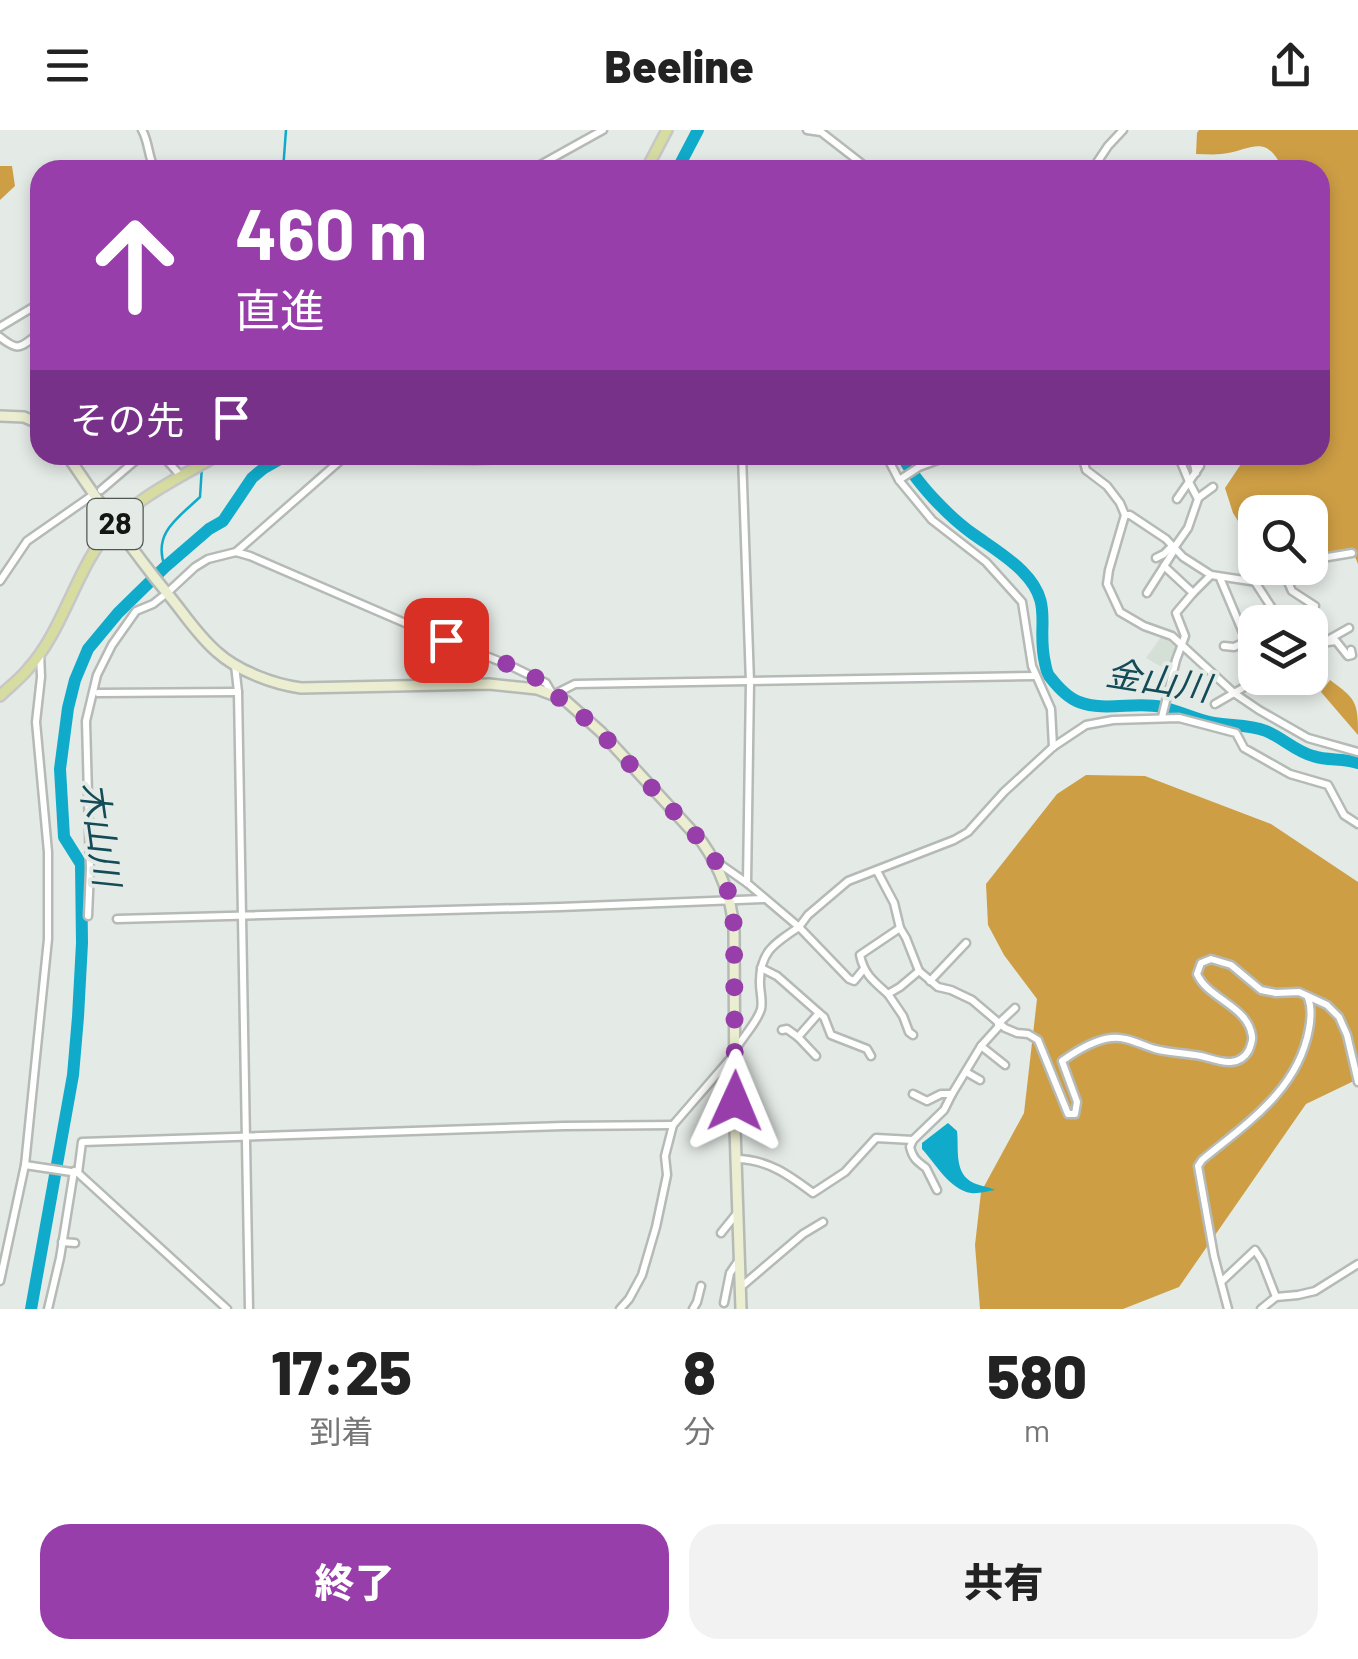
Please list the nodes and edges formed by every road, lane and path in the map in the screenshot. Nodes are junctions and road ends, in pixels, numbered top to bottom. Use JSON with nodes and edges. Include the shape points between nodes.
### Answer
{"nodes":[{"id":1,"x":142,"y":130,"type":"edge"},
{"id":2,"x":603,"y":130,"type":"edge"},
{"id":3,"x":667,"y":130,"type":"edge"},
{"id":4,"x":807,"y":130,"type":"edge"},
{"id":5,"x":1123,"y":130,"type":"edge"},
{"id":6,"x":822,"y":131,"type":"edge"},
{"id":7,"x":150,"y":160,"type":"edge"},
{"id":8,"x":550,"y":160,"type":"edge"},
{"id":9,"x":651,"y":160,"type":"edge"},
{"id":10,"x":858,"y":160,"type":"edge"},
{"id":11,"x":1099,"y":160,"type":"edge"},
{"id":12,"x":30,"y":308,"type":"edge"},
{"id":13,"x":0,"y":326,"type":"edge"},
{"id":14,"x":0,"y":337,"type":"edge"},
{"id":15,"x":30,"y":340,"type":"edge"},
{"id":16,"x":0,"y":416,"type":"edge"},
{"id":17,"x":30,"y":420,"type":"edge"},
{"id":18,"x":74,"y":465,"type":"edge"},
{"id":19,"x":130,"y":465,"type":"edge"},
{"id":20,"x":171,"y":465,"type":"edge"},
{"id":21,"x":199,"y":465,"type":"edge"},
{"id":22,"x":336,"y":465,"type":"edge"},
{"id":23,"x":742,"y":465,"type":"edge"},
{"id":24,"x":893,"y":465,"type":"edge"},
{"id":25,"x":924,"y":465,"type":"edge"},
{"id":26,"x":1085,"y":465,"type":"edge"},
{"id":27,"x":1182,"y":465,"type":"edge"},
{"id":28,"x":1194,"y":465,"type":"edge"},
{"id":29,"x":1200,"y":466,"type":"dead end"},
{"id":30,"x":1196,"y":474,"type":"junction"},
{"id":31,"x":180,"y":475,"type":"junction"},
{"id":32,"x":902,"y":478,"type":"junction"},
{"id":33,"x":1190,"y":484,"type":"junction"},
{"id":34,"x":1213,"y":487,"type":"dead end"},
{"id":35,"x":101,"y":490,"type":"dead end"},
{"id":36,"x":90,"y":497,"type":"dead end"},
{"id":37,"x":1198,"y":498,"type":"junction"},
{"id":38,"x":1177,"y":499,"type":"dead end"},
{"id":39,"x":1125,"y":515,"type":"junction"},
{"id":40,"x":114,"y":525,"type":"junction"},
{"id":41,"x":1173,"y":548,"type":"junction"},
{"id":42,"x":236,"y":552,"type":"junction"},
{"id":43,"x":1352,"y":553,"type":"dead end"},
{"id":44,"x":1328,"y":557,"type":"edge"},
{"id":45,"x":1156,"y":558,"type":"dead end"},
{"id":46,"x":1164,"y":566,"type":"junction"},
{"id":47,"x":1216,"y":576,"type":"junction"},
{"id":48,"x":1238,"y":579,"type":"edge"},
{"id":49,"x":0,"y":581,"type":"edge"},
{"id":50,"x":1291,"y":585,"type":"edge"},
{"id":51,"x":165,"y":590,"type":"junction"},
{"id":52,"x":1193,"y":592,"type":"junction"},
{"id":53,"x":1147,"y":593,"type":"dead end"},
{"id":54,"x":1313,"y":605,"type":"edge"},
{"id":55,"x":1238,"y":624,"type":"edge"},
{"id":56,"x":1349,"y":628,"type":"dead end"},
{"id":57,"x":1328,"y":640,"type":"edge"},
{"id":58,"x":1328,"y":642,"type":"edge"},
{"id":59,"x":1238,"y":645,"type":"edge"},
{"id":60,"x":1180,"y":646,"type":"junction"},
{"id":61,"x":1224,"y":646,"type":"dead end"},
{"id":62,"x":1351,"y":650,"type":"dead end"},
{"id":63,"x":40,"y":651,"type":"junction"},
{"id":64,"x":235,"y":664,"type":"junction"},
{"id":65,"x":1036,"y":676,"type":"junction"},
{"id":66,"x":750,"y":682,"type":"junction"},
{"id":67,"x":1238,"y":691,"type":"edge"},
{"id":68,"x":238,"y":692,"type":"junction"},
{"id":69,"x":98,"y":693,"type":"dead end"},
{"id":70,"x":1234,"y":693,"type":"junction"},
{"id":71,"x":553,"y":695,"type":"junction"},
{"id":72,"x":0,"y":696,"type":"edge"},
{"id":73,"x":1215,"y":704,"type":"dead end"},
{"id":74,"x":1162,"y":717,"type":"junction"},
{"id":75,"x":1054,"y":747,"type":"junction"},
{"id":76,"x":1358,"y":752,"type":"edge"},
{"id":77,"x":1358,"y":824,"type":"edge"},
{"id":78,"x":716,"y":862,"type":"junction"},
{"id":79,"x":877,"y":871,"type":"junction"},
{"id":80,"x":747,"y":883,"type":"junction"},
{"id":81,"x":764,"y":899,"type":"junction"},
{"id":82,"x":732,"y":901,"type":"junction"},
{"id":83,"x":88,"y":916,"type":"dead end"},
{"id":84,"x":242,"y":916,"type":"junction"},
{"id":85,"x":117,"y":919,"type":"dead end"},
{"id":86,"x":799,"y":926,"type":"junction"},
{"id":87,"x":900,"y":928,"type":"junction"},
{"id":88,"x":966,"y":943,"type":"dead end"},
{"id":89,"x":760,"y":968,"type":"junction"},
{"id":90,"x":863,"y":970,"type":"junction"},
{"id":91,"x":919,"y":971,"type":"junction"},
{"id":92,"x":930,"y":981,"type":"junction"},
{"id":93,"x":888,"y":994,"type":"junction"},
{"id":94,"x":1308,"y":996,"type":"junction"},
{"id":95,"x":1014,"y":1008,"type":"dead end"},
{"id":96,"x":819,"y":1012,"type":"junction"},
{"id":97,"x":999,"y":1024,"type":"junction"},
{"id":98,"x":782,"y":1030,"type":"dead end"},
{"id":99,"x":913,"y":1035,"type":"dead end"},
{"id":100,"x":798,"y":1037,"type":"junction"},
{"id":101,"x":736,"y":1046,"type":"junction"},
{"id":102,"x":981,"y":1046,"type":"junction"},
{"id":103,"x":816,"y":1056,"type":"dead end"},
{"id":104,"x":872,"y":1056,"type":"dead end"},
{"id":105,"x":1006,"y":1064,"type":"dead end"},
{"id":106,"x":966,"y":1072,"type":"junction"},
{"id":107,"x":980,"y":1080,"type":"dead end"},
{"id":108,"x":1358,"y":1082,"type":"edge"},
{"id":109,"x":913,"y":1094,"type":"dead end"},
{"id":110,"x":952,"y":1094,"type":"junction"},
{"id":111,"x":673,"y":1125,"type":"junction"},
{"id":112,"x":246,"y":1136,"type":"junction"},
{"id":113,"x":913,"y":1140,"type":"junction"},
{"id":114,"x":736,"y":1159,"type":"junction"},
{"id":115,"x":25,"y":1165,"type":"junction"},
{"id":116,"x":76,"y":1172,"type":"junction"},
{"id":117,"x":936,"y":1190,"type":"dead end"},
{"id":118,"x":738,"y":1212,"type":"junction"},
{"id":119,"x":823,"y":1222,"type":"dead end"},
{"id":120,"x":720,"y":1233,"type":"dead end"},
{"id":121,"x":62,"y":1242,"type":"junction"},
{"id":122,"x":74,"y":1243,"type":"dead end"},
{"id":123,"x":739,"y":1260,"type":"junction"},
{"id":124,"x":1358,"y":1264,"type":"edge"},
{"id":125,"x":0,"y":1281,"type":"edge"},
{"id":126,"x":1220,"y":1283,"type":"junction"},
{"id":127,"x":702,"y":1286,"type":"dead end"},
{"id":128,"x":740,"y":1287,"type":"junction"},
{"id":129,"x":1276,"y":1297,"type":"junction"},
{"id":130,"x":724,"y":1303,"type":"dead end"},
{"id":131,"x":48,"y":1309,"type":"edge"},
{"id":132,"x":227,"y":1309,"type":"edge"},
{"id":133,"x":248,"y":1309,"type":"edge"},
{"id":134,"x":620,"y":1309,"type":"edge"},
{"id":135,"x":693,"y":1309,"type":"edge"},
{"id":136,"x":741,"y":1309,"type":"edge"},
{"id":137,"x":1228,"y":1309,"type":"edge"},
{"id":138,"x":1261,"y":1309,"type":"edge"}],
"edges":[{"from":1,"to":7,"type":"street"},
{"from":2,"to":8,"type":"street"},
{"from":3,"to":9,"type":"main road"},
{"from":4,"to":6,"type":"street"},
{"from":5,"to":11,"type":"street"},
{"from":6,"to":10,"type":"street"},
{"from":12,"to":13,"type":"street"},
{"from":14,"to":15,"type":"street","via":[[13,347]]},
{"from":16,"to":17,"type":"street"},
{"from":18,"to":40,"type":"street"},
{"from":19,"to":35,"type":"street"},
{"from":20,"to":31,"type":"street"},
{"from":21,"to":31,"type":"main road","number":"28"},
{"from":22,"to":42,"type":"street"},
{"from":23,"to":66,"type":"street"},
{"from":24,"to":32,"type":"street"},
{"from":25,"to":32,"type":"street"},
{"from":26,"to":39,"type":"street"},
{"from":27,"to":33,"type":"street"},
{"from":28,"to":30,"type":"street"},
{"from":29,"to":30,"type":"street"},
{"from":30,"to":33,"type":"street"},
{"from":31,"to":40,"type":"main road","number":"28"},
{"from":32,"to":65,"type":"street","via":[[932,520],[986,562],[1022,602]]},
{"from":33,"to":37,"type":"street"},
{"from":33,"to":38,"type":"street"},
{"from":34,"to":37,"type":"street"},
{"from":36,"to":49,"type":"street","via":[[27,541]]},
{"from":37,"to":41,"type":"street"},
{"from":39,"to":41,"type":"street"},
{"from":39,"to":60,"type":"street","via":[[1108,570],[1110,594],[1126,618],[1165,632]]},
{"from":40,"to":51,"type":"street"},
{"from":40,"to":63,"type":"main road","number":"28"},
{"from":41,"to":45,"type":"street"},
{"from":41,"to":46,"type":"street"},
{"from":41,"to":47,"type":"street"},
{"from":42,"to":51,"type":"street","via":[[208,559]]},
{"from":42,"to":71,"type":"street","via":[[512,666],[546,683]]},
{"from":43,"to":44,"type":"street"},
{"from":46,"to":52,"type":"street"},
{"from":46,"to":53,"type":"street"},
{"from":47,"to":48,"type":"street"},
{"from":47,"to":52,"type":"street"},
{"from":47,"to":55,"type":"street"},
{"from":50,"to":54,"type":"street"},
{"from":51,"to":64,"type":"street","via":[[218,654]]},
{"from":51,"to":83,"type":"street","via":[[126,624],[92,693],[85,756]]},
{"from":52,"to":60,"type":"street","via":[[1176,612],[1185,636]]},
{"from":56,"to":57,"type":"street"},
{"from":58,"to":62,"type":"street","via":[[1336,641],[1348,656]]},
{"from":59,"to":61,"type":"street"},
{"from":60,"to":70,"type":"street"},
{"from":60,"to":74,"type":"street"},
{"from":63,"to":72,"type":"main road","number":"28"},
{"from":63,"to":115,"type":"street","via":[[36,722],[48,939]]},
{"from":64,"to":68,"type":"street"},
{"from":64,"to":71,"type":"street","via":[[301,688],[489,684]]},
{"from":65,"to":66,"type":"street"},
{"from":65,"to":75,"type":"street","via":[[1051,710]]},
{"from":66,"to":71,"type":"street","via":[[575,684]]},
{"from":66,"to":80,"type":"street"},
{"from":67,"to":70,"type":"street"},
{"from":68,"to":69,"type":"street"},
{"from":68,"to":84,"type":"street"},
{"from":70,"to":73,"type":"street"},
{"from":70,"to":76,"type":"street","via":[[1308,738]]},
{"from":71,"to":78,"type":"street","via":[[612,744]]},
{"from":74,"to":75,"type":"street","via":[[1086,725]]},
{"from":74,"to":77,"type":"street","via":[[1236,733],[1244,748],[1290,774],[1328,785],[1344,815]]},
{"from":75,"to":79,"type":"street","via":[[968,832]]},
{"from":78,"to":80,"type":"street"},
{"from":78,"to":82,"type":"street"},
{"from":79,"to":86,"type":"street","via":[[848,881]]},
{"from":79,"to":87,"type":"street"},
{"from":80,"to":81,"type":"street"},
{"from":81,"to":82,"type":"street"},
{"from":81,"to":86,"type":"street"},
{"from":82,"to":84,"type":"street"},
{"from":82,"to":101,"type":"street"},
{"from":84,"to":85,"type":"street"},
{"from":84,"to":112,"type":"street"},
{"from":86,"to":89,"type":"street","via":[[774,944]]},
{"from":86,"to":90,"type":"street","via":[[850,979]]},
{"from":87,"to":90,"type":"street","via":[[860,955]]},
{"from":87,"to":91,"type":"street"},
{"from":88,"to":92,"type":"street"},
{"from":89,"to":96,"type":"street"},
{"from":89,"to":101,"type":"street","via":[[762,1008]]},
{"from":90,"to":93,"type":"street"},
{"from":91,"to":92,"type":"street"},
{"from":91,"to":93,"type":"street"},
{"from":92,"to":97,"type":"street","via":[[972,1000]]},
{"from":93,"to":99,"type":"street"},
{"from":94,"to":97,"type":"street","via":[[1268,993],[1230,965],[1201,963],[1200,982],[1247,1024],[1252,1037],[1244,1056],[1223,1063],[1112,1037],[1062,1061],[1075,1114],[1068,1114],[1038,1040]]},
{"from":94,"to":108,"type":"street","via":[[1339,1016]]},
{"from":94,"to":126,"type":"street","via":[[1310,1022],[1299,1062],[1257,1117],[1198,1166]]},
{"from":95,"to":97,"type":"street"},
{"from":96,"to":100,"type":"street"},
{"from":96,"to":104,"type":"street","via":[[832,1035]]},
{"from":97,"to":102,"type":"street"},
{"from":98,"to":100,"type":"street"},
{"from":100,"to":103,"type":"street"},
{"from":101,"to":111,"type":"street"},
{"from":101,"to":114,"type":"street"},
{"from":102,"to":105,"type":"street"},
{"from":102,"to":106,"type":"street"},
{"from":106,"to":107,"type":"street"},
{"from":106,"to":110,"type":"street"},
{"from":109,"to":110,"type":"street","via":[[931,1101]]},
{"from":110,"to":113,"type":"street"},
{"from":111,"to":112,"type":"street"},
{"from":111,"to":134,"type":"street","via":[[656,1227],[642,1275]]},
{"from":112,"to":116,"type":"street","via":[[82,1142]]},
{"from":112,"to":133,"type":"street"},
{"from":113,"to":114,"type":"street","via":[[876,1138],[846,1172],[813,1194],[757,1159]]},
{"from":113,"to":117,"type":"street","via":[[914,1160]]},
{"from":114,"to":118,"type":"street"},
{"from":115,"to":116,"type":"street"},
{"from":115,"to":125,"type":"street"},
{"from":116,"to":121,"type":"street"},
{"from":116,"to":132,"type":"street"},
{"from":118,"to":120,"type":"street"},
{"from":118,"to":123,"type":"street"},
{"from":119,"to":128,"type":"street"},
{"from":121,"to":122,"type":"street"},
{"from":121,"to":131,"type":"street"},
{"from":123,"to":128,"type":"street"},
{"from":123,"to":130,"type":"street"},
{"from":124,"to":129,"type":"street","via":[[1316,1291]]},
{"from":126,"to":129,"type":"street","via":[[1255,1250]]},
{"from":126,"to":137,"type":"street"},
{"from":127,"to":135,"type":"street"},
{"from":128,"to":136,"type":"street"},
{"from":129,"to":138,"type":"street"}]}
